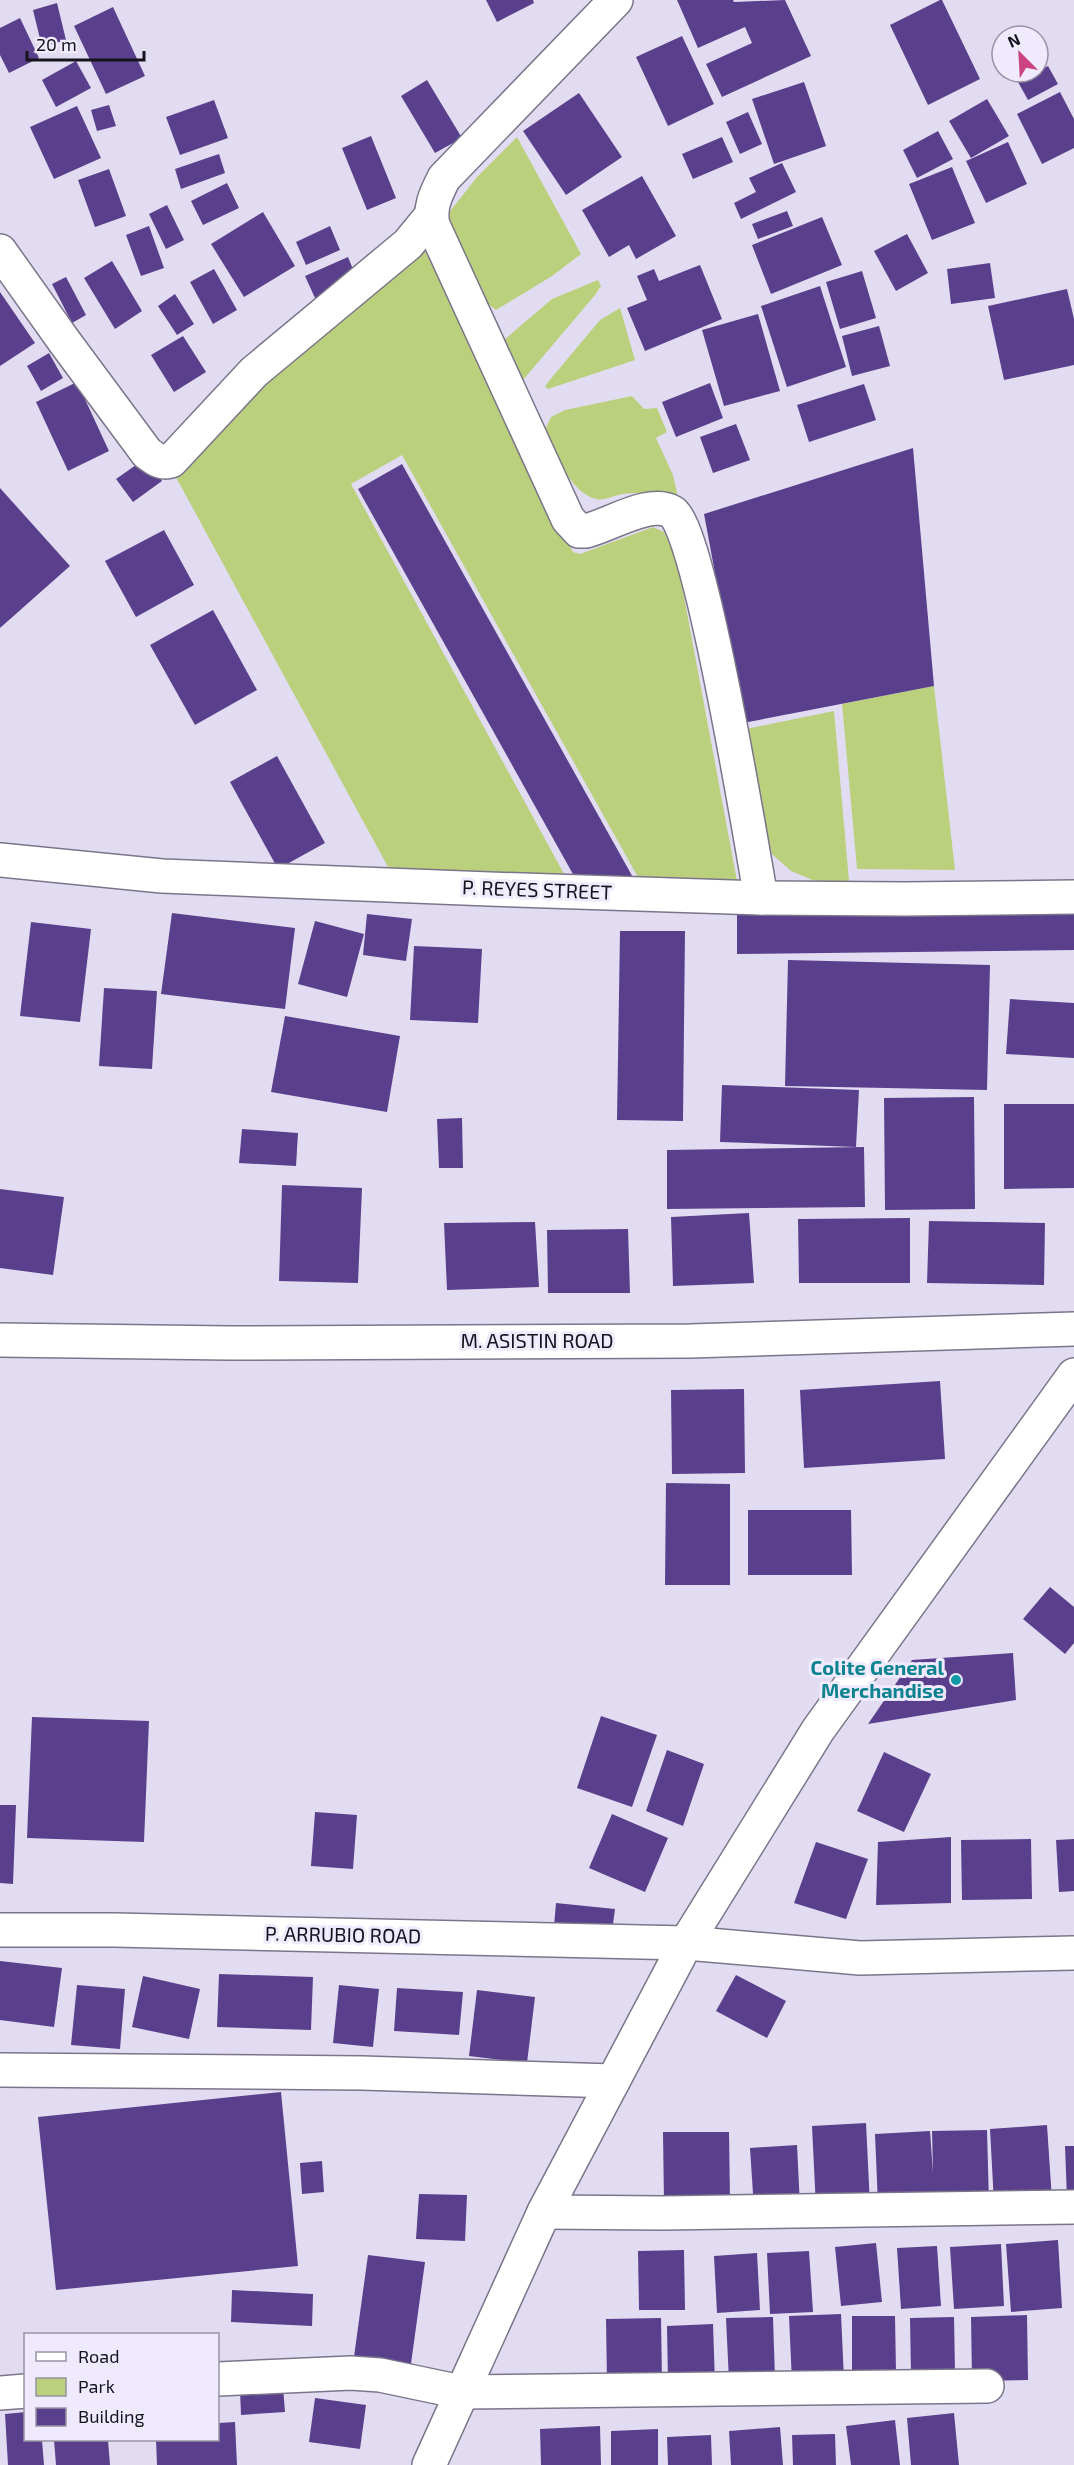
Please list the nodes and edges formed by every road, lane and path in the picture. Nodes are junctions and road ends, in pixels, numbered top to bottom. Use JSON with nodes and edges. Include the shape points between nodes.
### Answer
{"nodes":[{"id":1,"x":616,"y":0,"type":"edge"},
{"id":2,"x":431,"y":216,"type":"junction"},
{"id":3,"x":0,"y":251,"type":"edge"},
{"id":4,"x":0,"y":860,"type":"edge"},
{"id":5,"x":1074,"y":897,"type":"edge"},
{"id":6,"x":761,"y":898,"type":"junction"},
{"id":7,"x":1074,"y":1329,"type":"edge"},
{"id":8,"x":0,"y":1340,"type":"edge"},
{"id":9,"x":1074,"y":1375,"type":"edge"},
{"id":10,"x":0,"y":1930,"type":"edge"},
{"id":11,"x":686,"y":1943,"type":"junction"},
{"id":12,"x":1074,"y":1953,"type":"edge"},
{"id":13,"x":0,"y":2070,"type":"edge"},
{"id":14,"x":613,"y":2082,"type":"junction"},
{"id":15,"x":1074,"y":2207,"type":"edge"},
{"id":16,"x":544,"y":2212,"type":"junction"},
{"id":17,"x":219,"y":2379,"type":"edge"},
{"id":18,"x":987,"y":2386,"type":"dead end"},
{"id":19,"x":24,"y":2391,"type":"edge"},
{"id":20,"x":461,"y":2392,"type":"junction"},
{"id":21,"x":0,"y":2393,"type":"edge"},
{"id":22,"x":429,"y":2465,"type":"edge"}],
"edges":[{"from":1,"to":2,"type":"street","via":[[444,178],[432,203]]},
{"from":2,"to":3,"type":"street","via":[[408,244],[254,372],[166,463],[147,453]]},
{"from":2,"to":6,"type":"street","via":[[568,519],[579,531],[586,531],[649,508],[664,509],[675,514],[684,528],[706,609]]},
{"from":4,"to":6,"type":"street","name":"P. REYES STREET","via":[[162,876]]},
{"from":5,"to":6,"type":"street","name":"P. REYES STREET"},
{"from":7,"to":8,"type":"street","name":"M. ASISTIN ROAD","via":[[690,1341]]},
{"from":9,"to":11,"type":"street","via":[[818,1730]]},
{"from":10,"to":11,"type":"street","name":"P. ARRUBIO ROAD"},
{"from":11,"to":12,"type":"street","name":"P. ARRUBIO ROAD","via":[[860,1958]]},
{"from":11,"to":14,"type":"street"},
{"from":13,"to":14,"type":"street","via":[[362,2073]]},
{"from":14,"to":16,"type":"street"},
{"from":15,"to":16,"type":"street"},
{"from":16,"to":20,"type":"street"},
{"from":17,"to":20,"type":"street","via":[[351,2373]]},
{"from":18,"to":20,"type":"street"},
{"from":19,"to":21,"type":"street"},
{"from":20,"to":22,"type":"street"}]}
